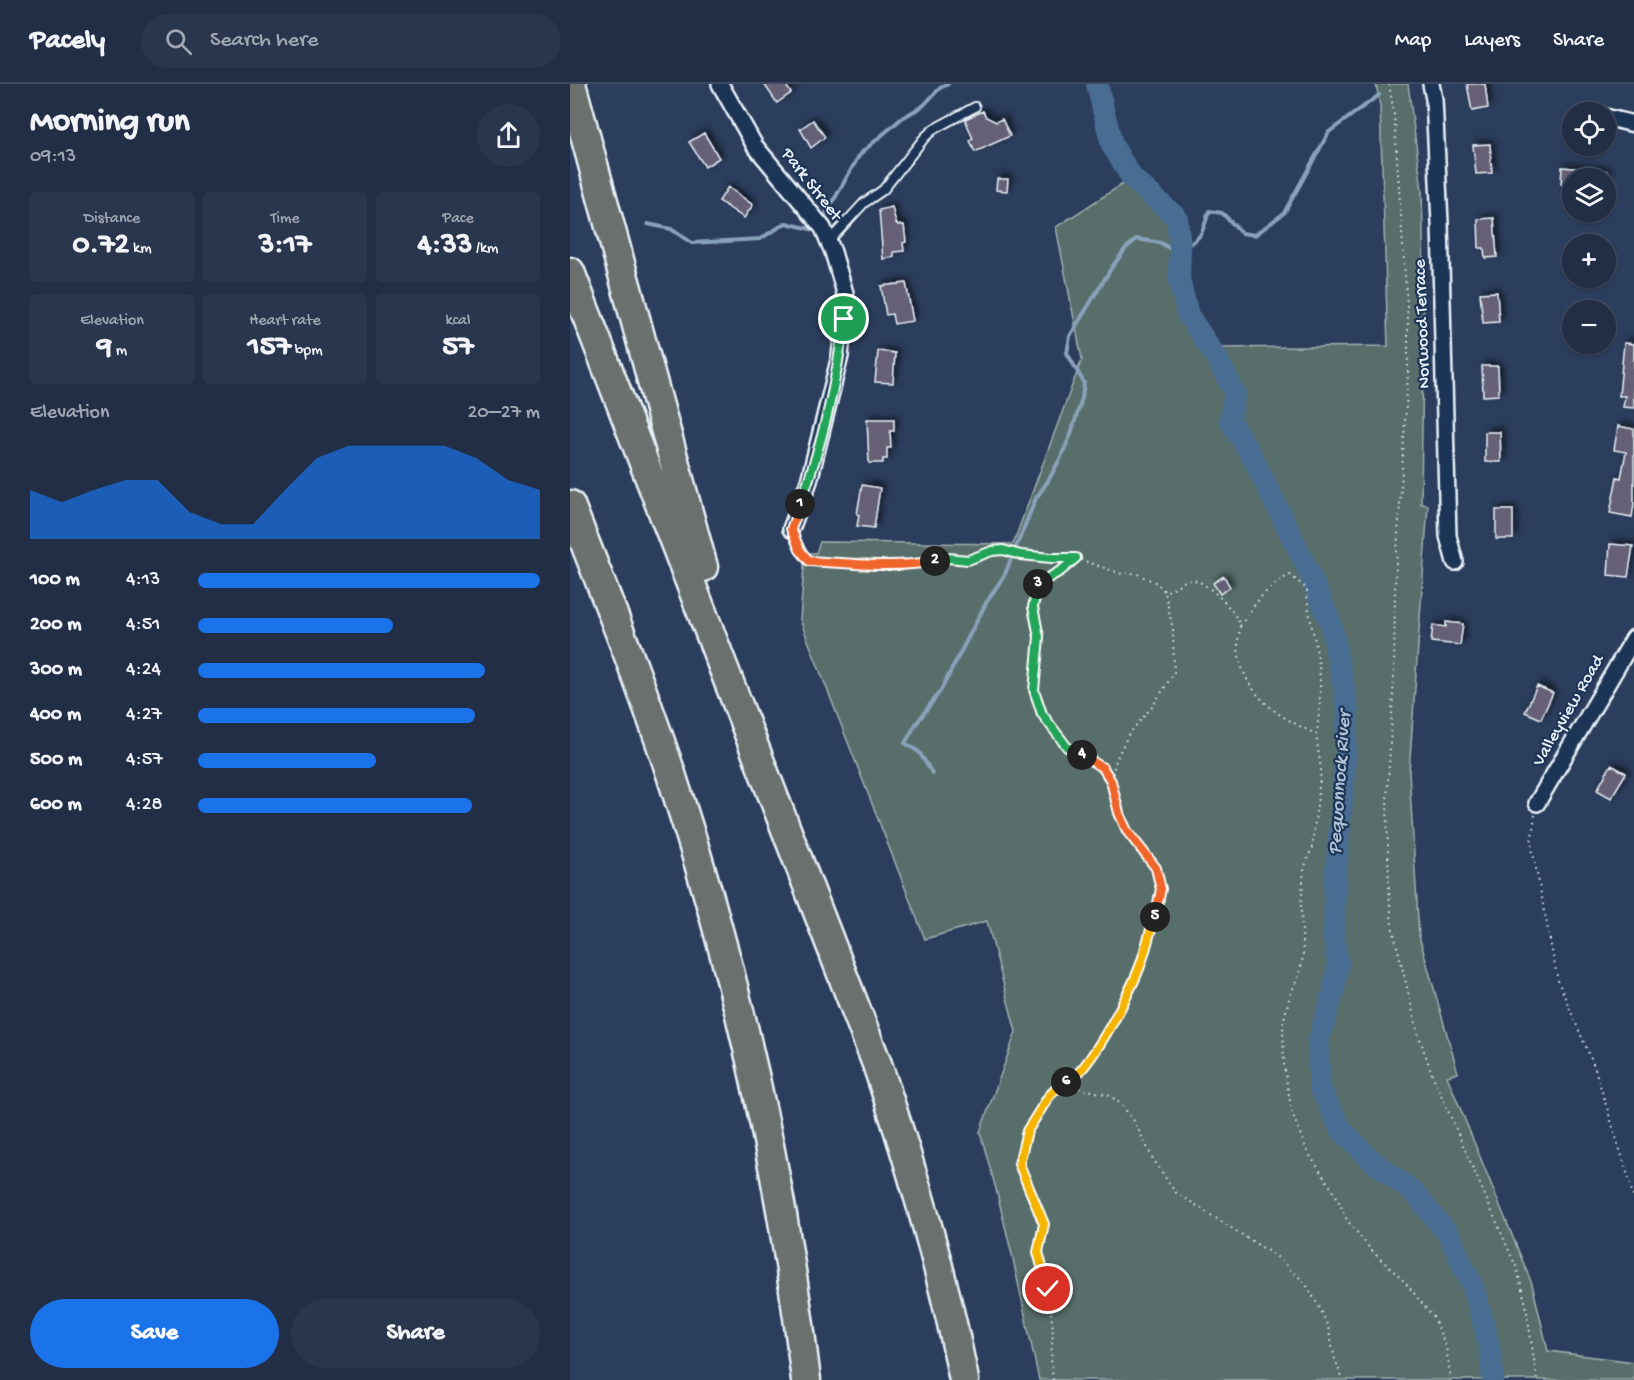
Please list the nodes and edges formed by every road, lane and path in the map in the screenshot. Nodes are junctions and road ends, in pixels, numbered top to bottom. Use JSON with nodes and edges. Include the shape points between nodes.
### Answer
{"nodes":[{"id":1,"x":571,"y":84,"type":"edge"},
{"id":2,"x":720,"y":84,"type":"edge"},
{"id":3,"x":1389,"y":84,"type":"edge"},
{"id":4,"x":1431,"y":84,"type":"edge"},
{"id":5,"x":975,"y":107,"type":"dead end"},
{"id":6,"x":1616,"y":120,"type":"edge"},
{"id":7,"x":1634,"y":124,"type":"edge"},
{"id":8,"x":823,"y":230,"type":"junction"},
{"id":9,"x":570,"y":272,"type":"edge"},
{"id":10,"x":570,"y":505,"type":"edge"},
{"id":11,"x":791,"y":529,"type":"joint"},
{"id":12,"x":570,"y":536,"type":"edge"},
{"id":13,"x":1076,"y":558,"type":"junction"},
{"id":14,"x":1455,"y":562,"type":"dead end"},
{"id":15,"x":1165,"y":592,"type":"junction"},
{"id":16,"x":1240,"y":626,"type":"junction"},
{"id":17,"x":1634,"y":638,"type":"edge"},
{"id":18,"x":640,"y":687,"type":"junction"},
{"id":19,"x":1316,"y":734,"type":"junction"},
{"id":20,"x":1111,"y":781,"type":"junction"},
{"id":21,"x":1537,"y":803,"type":"joint"},
{"id":22,"x":777,"y":804,"type":"junction"},
{"id":23,"x":1072,"y":1080,"type":"junction"},
{"id":24,"x":1634,"y":1200,"type":"edge"},
{"id":25,"x":806,"y":1380,"type":"edge"},
{"id":26,"x":964,"y":1380,"type":"edge"},
{"id":27,"x":1053,"y":1380,"type":"edge"},
{"id":28,"x":1343,"y":1380,"type":"edge"},
{"id":29,"x":1451,"y":1380,"type":"edge"},
{"id":30,"x":1537,"y":1380,"type":"edge"}],
"edges":[{"from":1,"to":22,"type":"highway","via":[[694,538]]},
{"from":2,"to":8,"type":"street","name":"Park Street","via":[[755,146]]},
{"from":3,"to":30,"type":"path","via":[[1408,320],[1387,801],[1392,924],[1432,1074],[1517,1269]]},
{"from":4,"to":14,"type":"street","name":"Norwood Terrace","via":[[1440,224],[1448,536]]},
{"from":5,"to":8,"type":"lane","via":[[934,129],[883,190]]},
{"from":6,"to":7,"type":"street"},
{"from":8,"to":11,"type":"street","name":"Park Street","via":[[844,293],[844,319],[840,356],[809,481]]},
{"from":9,"to":22,"type":"highway"},
{"from":10,"to":18,"type":"highway"},
{"from":11,"to":13,"type":"path","via":[[809,561],[826,563],[920,564],[948,558],[968,560],[1003,550],[1021,555]]},
{"from":12,"to":18,"type":"highway"},
{"from":13,"to":15,"type":"path","via":[[1122,574],[1135,573],[1157,583]]},
{"from":13,"to":20,"type":"path","via":[[1038,584],[1033,607],[1039,637],[1034,690],[1042,714],[1067,747],[1103,768]]},
{"from":15,"to":16,"type":"path","via":[[1187,580],[1198,580],[1230,608]]},
{"from":15,"to":20,"type":"path","via":[[1173,630],[1173,673],[1128,735]]},
{"from":16,"to":19,"type":"path","via":[[1238,658],[1249,683],[1267,705]]},
{"from":16,"to":19,"type":"path","via":[[1266,590],[1282,579],[1290,575],[1307,589],[1318,656],[1320,703]]},
{"from":17,"to":21,"type":"street","name":"Valleyview Road"},
{"from":18,"to":25,"type":"highway","via":[[699,864],[748,1047],[783,1222]]},
{"from":19,"to":29,"type":"path","via":[[1321,770],[1312,847],[1304,868],[1304,956],[1283,1023],[1284,1066],[1292,1113],[1307,1151],[1336,1195],[1347,1220],[1434,1318],[1446,1347]]},
{"from":20,"to":23,"type":"path","via":[[1127,831],[1156,868],[1161,889],[1140,966],[1127,996],[1087,1064]]},
{"from":21,"to":24,"type":"path","via":[[1531,843],[1558,981],[1593,1066]]},
{"from":22,"to":26,"type":"highway","via":[[895,1115],[932,1242]]},
{"from":23,"to":27,"type":"path","via":[[1061,1084],[1043,1105],[1027,1131],[1019,1164],[1044,1224],[1038,1252],[1053,1329]]},
{"from":23,"to":28,"type":"path","via":[[1074,1087],[1109,1095],[1121,1104],[1175,1192],[1277,1257],[1305,1283],[1328,1327]]}]}
